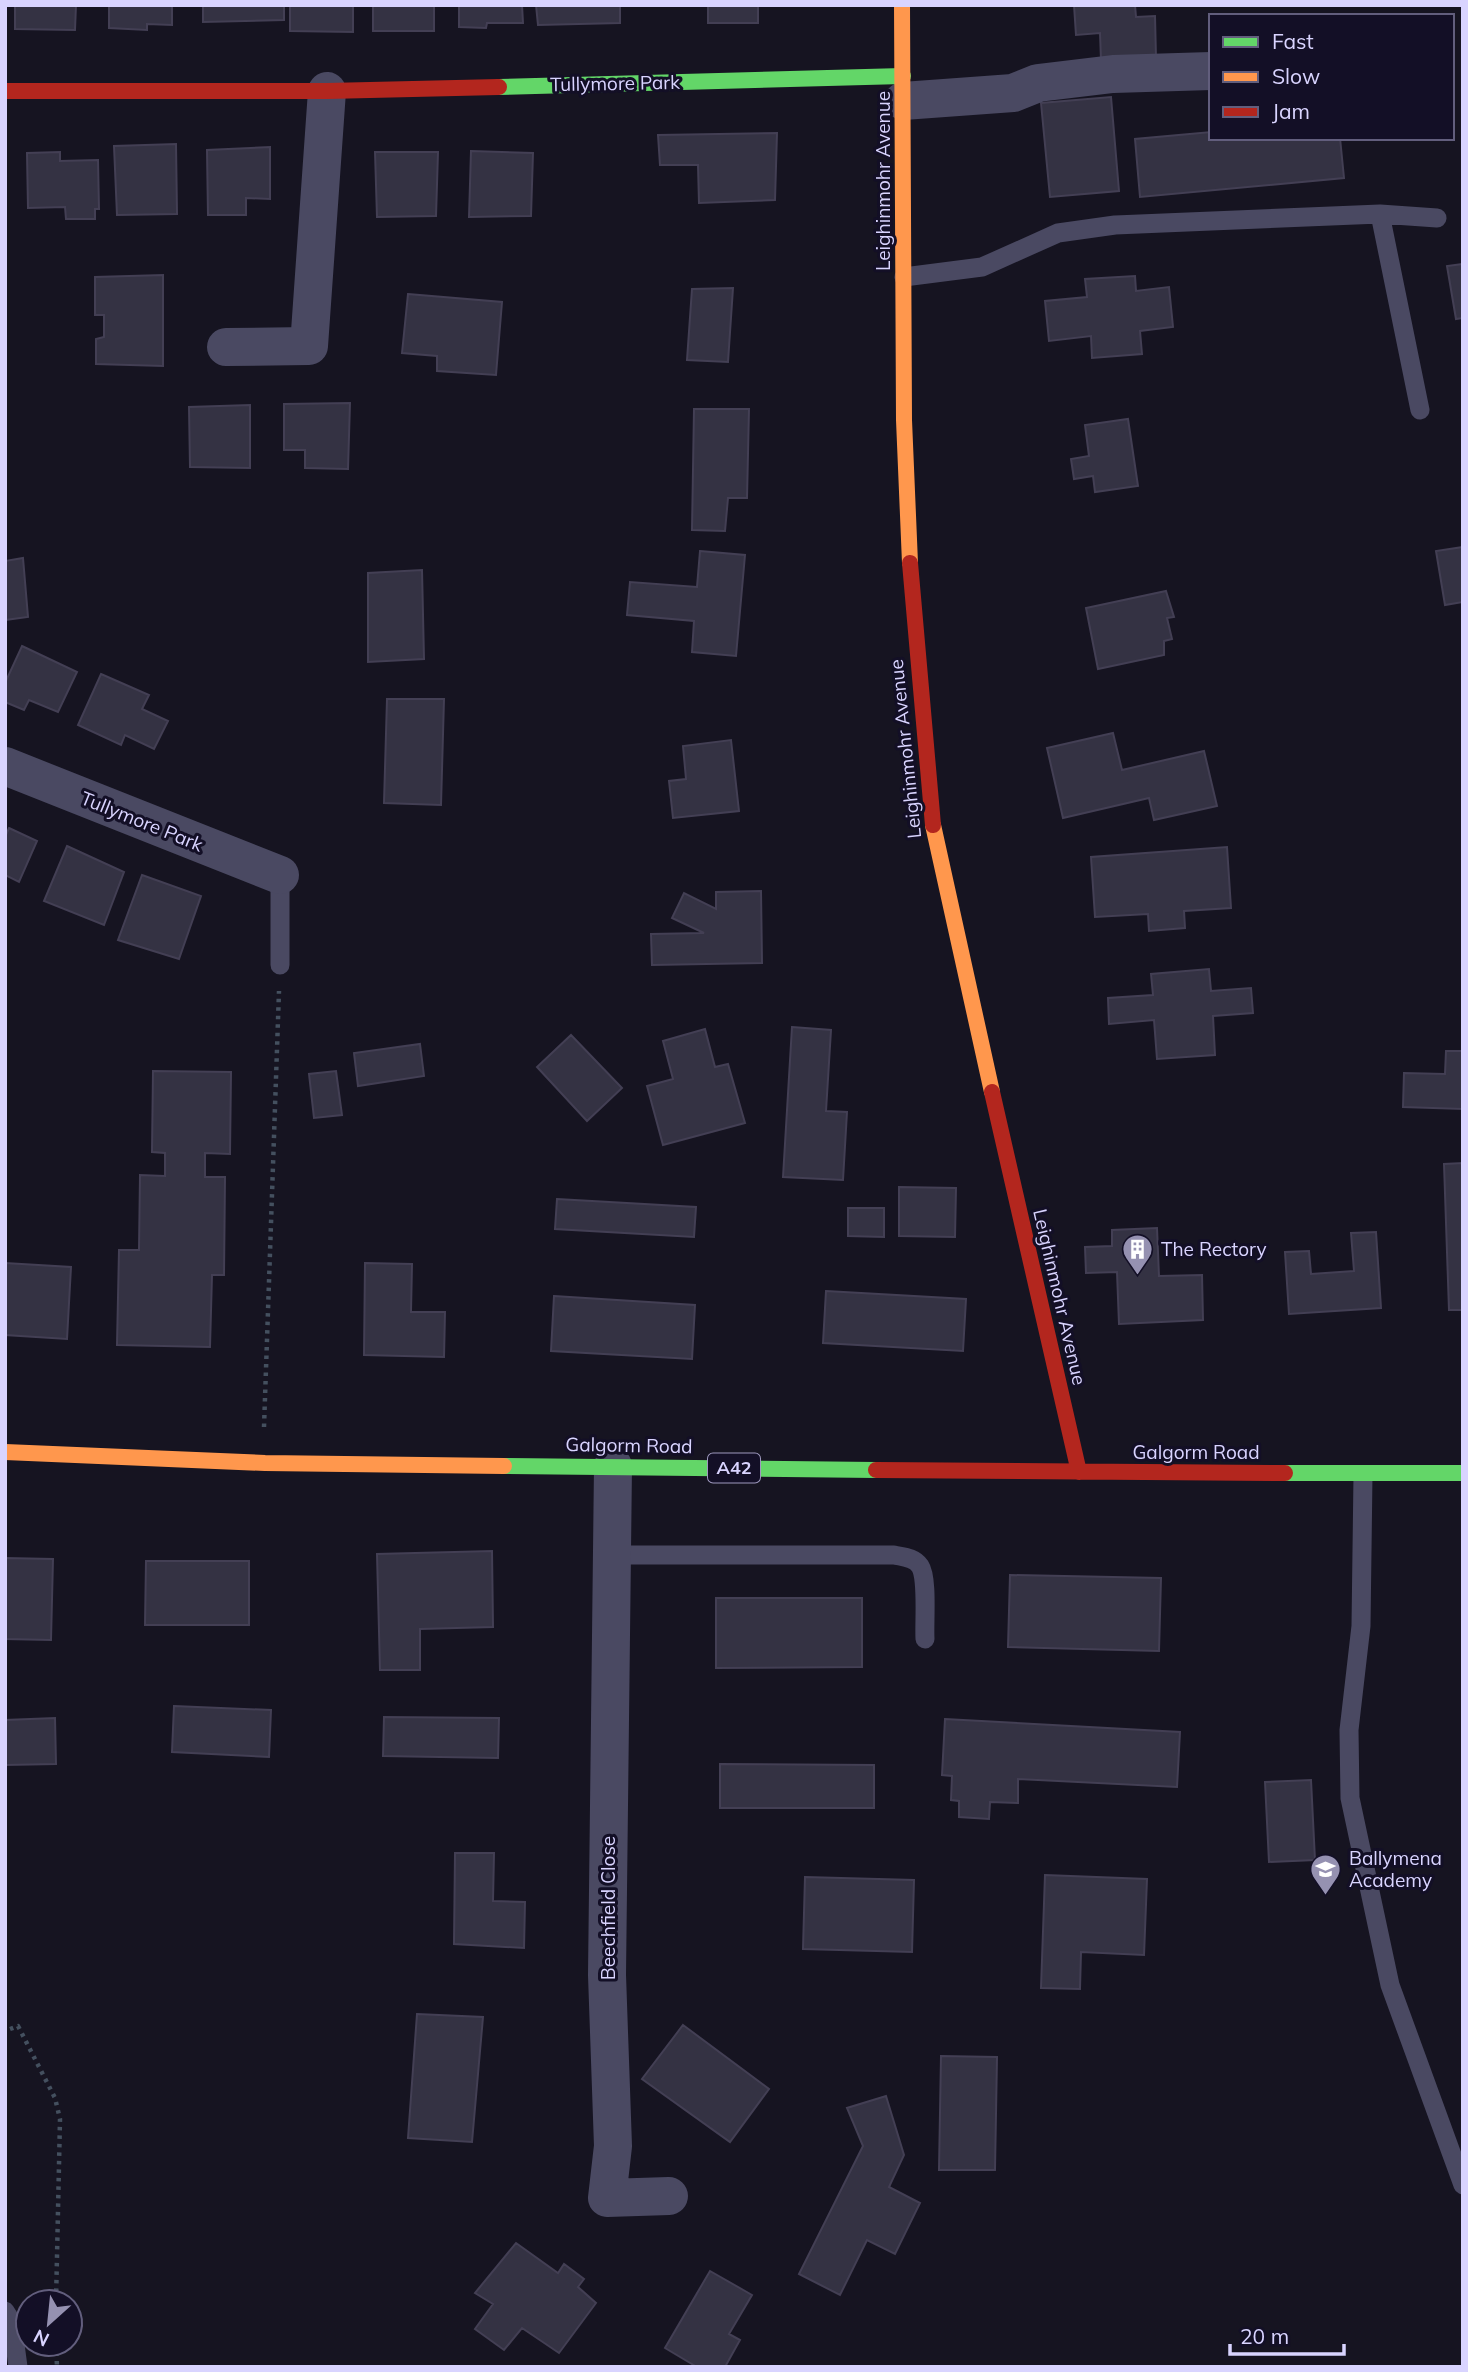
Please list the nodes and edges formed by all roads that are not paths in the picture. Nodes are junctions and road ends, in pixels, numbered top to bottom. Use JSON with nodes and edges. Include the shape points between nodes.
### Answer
{"nodes":[{"id":1,"x":902,"y":5,"type":"edge"},
{"id":2,"x":1209,"y":71,"type":"edge"},
{"id":3,"x":903,"y":88,"type":"junction"},
{"id":4,"x":5,"y":91,"type":"edge"},
{"id":5,"x":327,"y":91,"type":"junction"},
{"id":6,"x":1380,"y":214,"type":"junction"},
{"id":7,"x":1437,"y":218,"type":"dead end"},
{"id":8,"x":904,"y":277,"type":"junction"},
{"id":9,"x":226,"y":347,"type":"dead end"},
{"id":10,"x":1420,"y":410,"type":"dead end"},
{"id":11,"x":5,"y":766,"type":"edge"},
{"id":12,"x":280,"y":875,"type":"joint"},
{"id":13,"x":280,"y":965,"type":"road end"},
{"id":14,"x":5,"y":1452,"type":"edge"},
{"id":15,"x":612,"y":1466,"type":"junction"},
{"id":16,"x":1079,"y":1472,"type":"junction"},
{"id":17,"x":1463,"y":1473,"type":"edge"},
{"id":18,"x":1363,"y":1475,"type":"junction"},
{"id":19,"x":611,"y":1555,"type":"junction"},
{"id":20,"x":925,"y":1639,"type":"dead end"},
{"id":21,"x":1463,"y":2185,"type":"edge"},
{"id":22,"x":669,"y":2196,"type":"dead end"},
{"id":23,"x":5,"y":2311,"type":"edge"},
{"id":24,"x":18,"y":2367,"type":"edge"}],
"edges":[{"from":1,"to":3,"type":"street","name":"Leighinmohr Avenue"},
{"from":2,"to":3,"type":"street","via":[[1113,74],[1038,83],[1013,93]]},
{"from":3,"to":5,"type":"street","name":"Tullymore Park"},
{"from":3,"to":8,"type":"street","name":"Leighinmohr Avenue"},
{"from":4,"to":5,"type":"street","name":"Tullymore Park"},
{"from":5,"to":9,"type":"street","via":[[309,346]]},
{"from":6,"to":7,"type":"lane"},
{"from":6,"to":8,"type":"lane","via":[[1092,228],[1058,233],[982,267]]},
{"from":6,"to":10,"type":"lane"},
{"from":8,"to":16,"type":"street","name":"Leighinmohr Avenue","via":[[912,607],[934,838]]},
{"from":11,"to":12,"type":"street","name":"Tullymore Park"},
{"from":12,"to":13,"type":"lane"},
{"from":14,"to":15,"type":"street","name":"Galgorm Road","number":"A42","via":[[265,1463]]},
{"from":15,"to":16,"type":"street","name":"Galgorm Road","number":"A42"},
{"from":15,"to":19,"type":"street","name":"Beechfield Close"},
{"from":16,"to":18,"type":"street","name":"Galgorm Road","number":"A42"},
{"from":17,"to":18,"type":"street","name":"Galgorm Road","number":"A42"},
{"from":18,"to":21,"type":"lane","via":[[1361,1626],[1349,1730],[1350,1798],[1390,1984]]},
{"from":19,"to":20,"type":"lane","via":[[911,1558],[920,1566],[923,1581]]},
{"from":19,"to":22,"type":"street","name":"Beechfield Close","via":[[607,1975],[613,2146],[607,2198]]},
{"from":23,"to":24,"type":"lane","via":[[12,2322]]}]}
